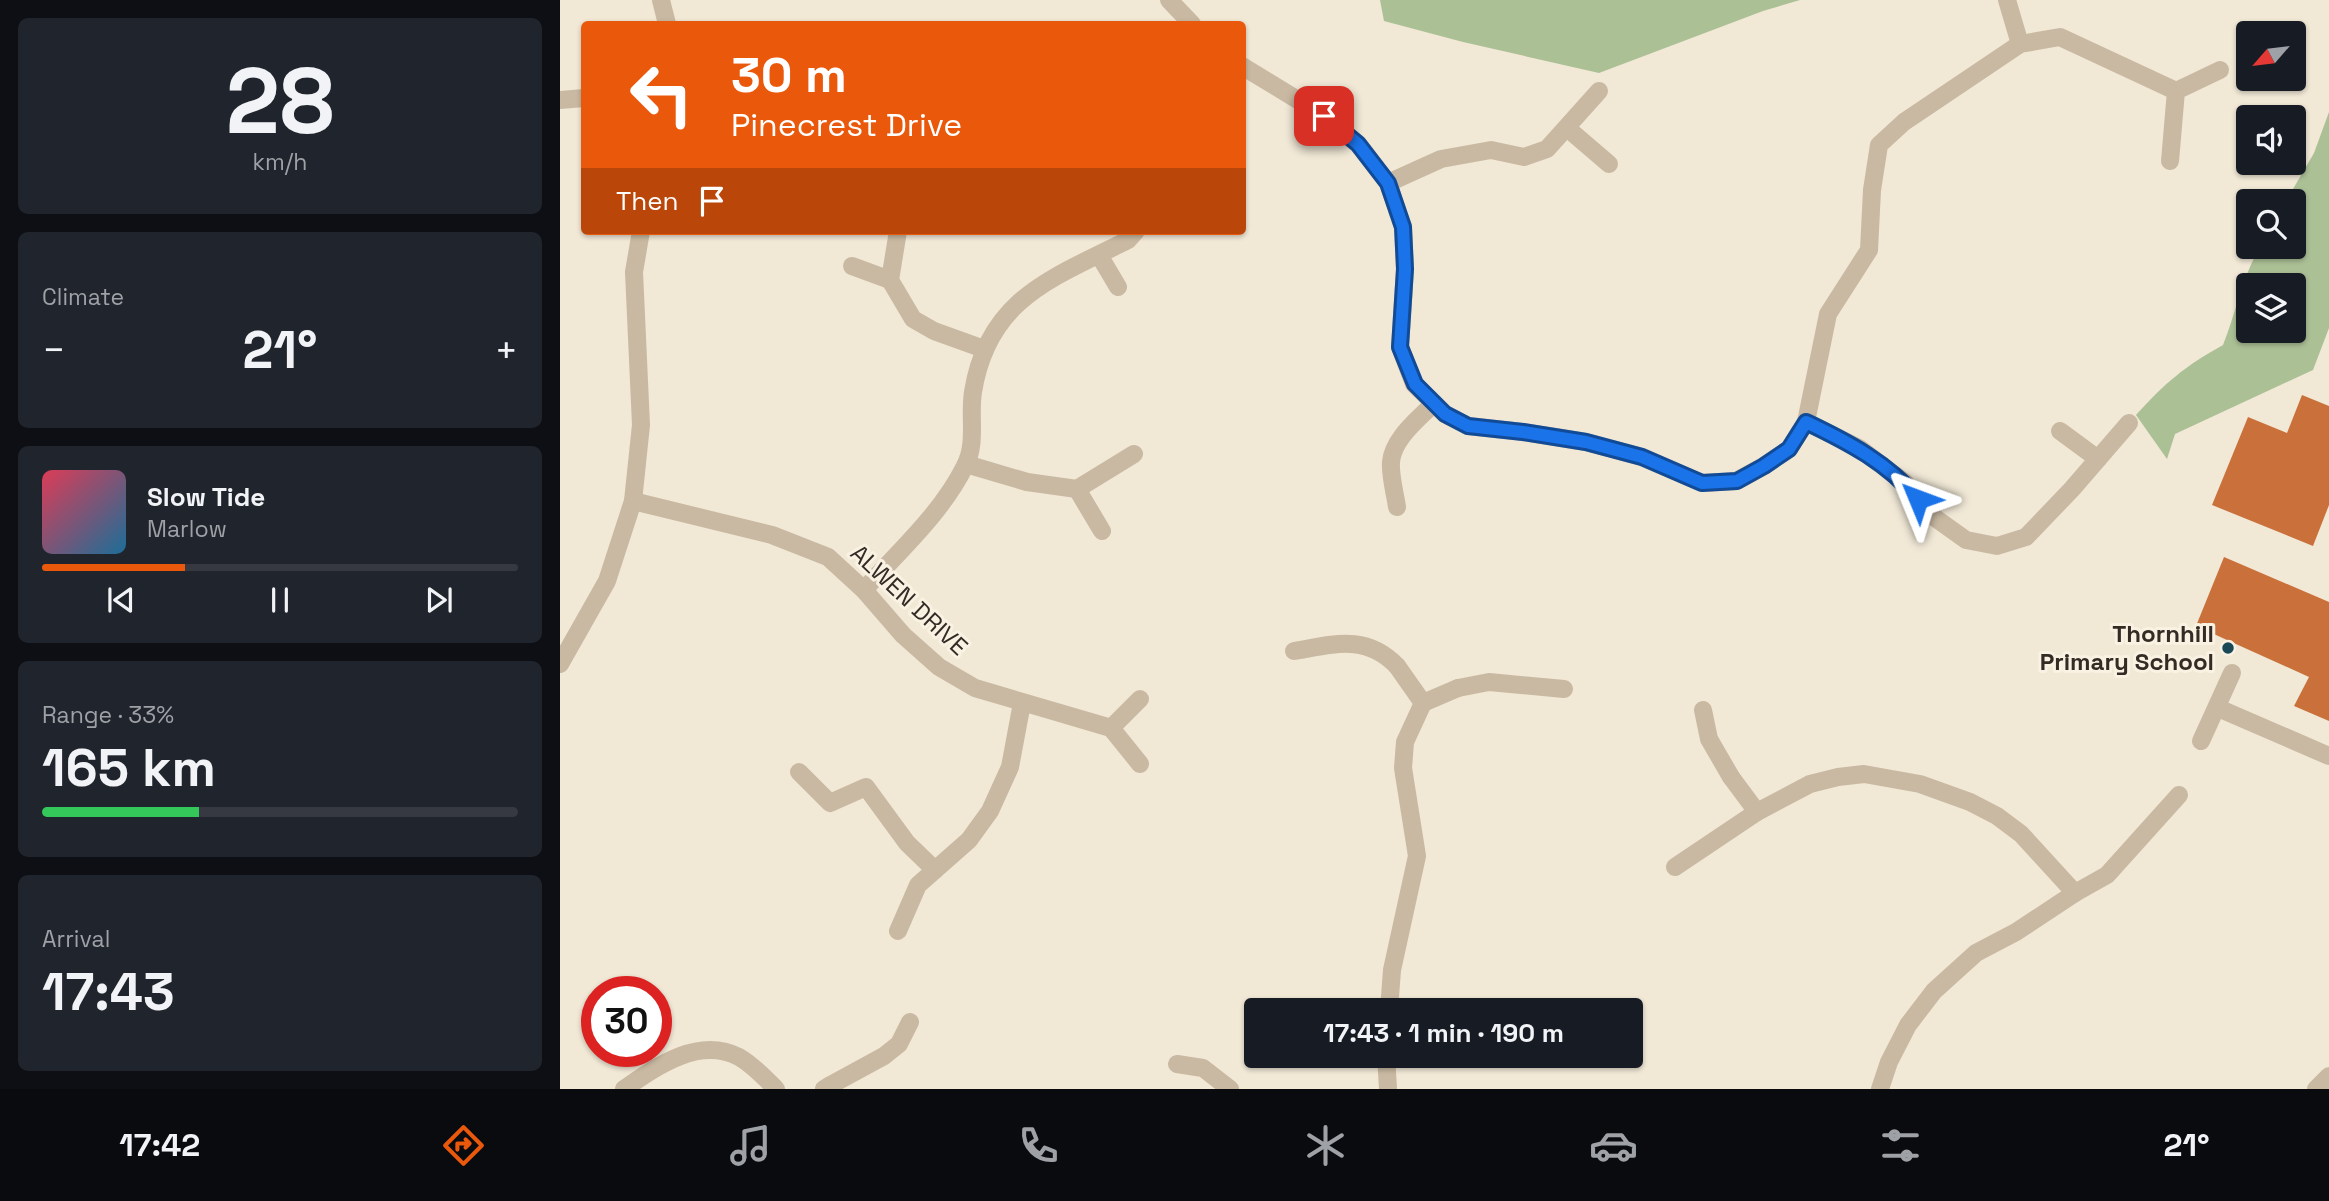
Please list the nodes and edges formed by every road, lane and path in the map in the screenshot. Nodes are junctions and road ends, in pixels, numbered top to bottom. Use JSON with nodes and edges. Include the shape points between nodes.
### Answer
{"nodes":[{"id":1,"x":661,"y":0,"type":"edge"},
{"id":2,"x":1169,"y":0,"type":"edge"},
{"id":3,"x":2007,"y":0,"type":"edge"},
{"id":4,"x":666,"y":21,"type":"edge"},
{"id":5,"x":1189,"y":21,"type":"edge"},
{"id":6,"x":2020,"y":44,"type":"junction"},
{"id":7,"x":1246,"y":68,"type":"edge"},
{"id":8,"x":2220,"y":70,"type":"dead end"},
{"id":9,"x":1599,"y":91,"type":"dead end"},
{"id":10,"x":2176,"y":91,"type":"junction"},
{"id":11,"x":581,"y":98,"type":"edge"},
{"id":12,"x":560,"y":100,"type":"edge"},
{"id":13,"x":1567,"y":128,"type":"junction"},
{"id":14,"x":2170,"y":162,"type":"dead end"},
{"id":15,"x":1609,"y":164,"type":"dead end"},
{"id":16,"x":1388,"y":183,"type":"junction"},
{"id":17,"x":640,"y":235,"type":"edge"},
{"id":18,"x":897,"y":235,"type":"edge"},
{"id":19,"x":1132,"y":235,"type":"edge"},
{"id":20,"x":1099,"y":255,"type":"junction"},
{"id":21,"x":852,"y":266,"type":"dead end"},
{"id":22,"x":890,"y":280,"type":"junction"},
{"id":23,"x":1118,"y":287,"type":"dead end"},
{"id":24,"x":984,"y":349,"type":"junction"},
{"id":25,"x":1434,"y":403,"type":"junction"},
{"id":26,"x":1806,"y":422,"type":"junction"},
{"id":27,"x":2129,"y":423,"type":"dead end"},
{"id":28,"x":2060,"y":431,"type":"dead end"},
{"id":29,"x":1134,"y":454,"type":"dead end"},
{"id":30,"x":2098,"y":459,"type":"junction"},
{"id":31,"x":967,"y":464,"type":"junction"},
{"id":32,"x":1077,"y":489,"type":"junction"},
{"id":33,"x":632,"y":500,"type":"junction"},
{"id":34,"x":1397,"y":507,"type":"dead end"},
{"id":35,"x":1102,"y":531,"type":"dead end"},
{"id":36,"x":864,"y":590,"type":"junction"},
{"id":37,"x":1294,"y":651,"type":"dead end"},
{"id":38,"x":560,"y":664,"type":"edge"},
{"id":39,"x":2232,"y":673,"type":"dead end"},
{"id":40,"x":1563,"y":689,"type":"dead end"},
{"id":41,"x":1139,"y":699,"type":"dead end"},
{"id":42,"x":1022,"y":703,"type":"junction"},
{"id":43,"x":1423,"y":703,"type":"junction"},
{"id":44,"x":2218,"y":708,"type":"junction"},
{"id":45,"x":1703,"y":710,"type":"dead end"},
{"id":46,"x":1111,"y":727,"type":"junction"},
{"id":47,"x":2201,"y":741,"type":"dead end"},
{"id":48,"x":2329,"y":756,"type":"edge"},
{"id":49,"x":1140,"y":764,"type":"dead end"},
{"id":50,"x":799,"y":772,"type":"dead end"},
{"id":51,"x":2179,"y":794,"type":"dead end"},
{"id":52,"x":1757,"y":812,"type":"junction"},
{"id":53,"x":1675,"y":867,"type":"dead end"},
{"id":54,"x":935,"y":870,"type":"junction"},
{"id":55,"x":2075,"y":892,"type":"junction"},
{"id":56,"x":898,"y":931,"type":"dead end"},
{"id":57,"x":1390,"y":998,"type":"edge"},
{"id":58,"x":910,"y":1022,"type":"dead end"},
{"id":59,"x":1177,"y":1064,"type":"dead end"},
{"id":60,"x":1387,"y":1068,"type":"edge"},
{"id":61,"x":2329,"y":1076,"type":"edge"},
{"id":62,"x":826,"y":1088,"type":"edge"},
{"id":63,"x":624,"y":1089,"type":"edge"},
{"id":64,"x":776,"y":1089,"type":"edge"},
{"id":65,"x":1230,"y":1089,"type":"edge"},
{"id":66,"x":1388,"y":1089,"type":"edge"},
{"id":67,"x":1880,"y":1089,"type":"edge"},
{"id":68,"x":2316,"y":1089,"type":"edge"}],
"edges":[{"from":1,"to":4,"type":"street"},
{"from":2,"to":5,"type":"street"},
{"from":3,"to":6,"type":"street"},
{"from":6,"to":10,"type":"street","via":[[2060,37]]},
{"from":6,"to":26,"type":"street","via":[[1904,122],[1878,145],[1869,250],[1828,314]]},
{"from":7,"to":16,"type":"street","via":[[1324,116],[1358,144]]},
{"from":8,"to":10,"type":"street"},
{"from":9,"to":13,"type":"street"},
{"from":10,"to":14,"type":"street"},
{"from":11,"to":12,"type":"street"},
{"from":13,"to":15,"type":"street"},
{"from":13,"to":16,"type":"street","via":[[1548,149],[1524,157],[1491,150],[1441,159]]},
{"from":16,"to":25,"type":"street","via":[[1403,227],[1400,347],[1415,384]]},
{"from":17,"to":33,"type":"street","via":[[634,272],[641,425]]},
{"from":18,"to":22,"type":"street"},
{"from":19,"to":20,"type":"street"},
{"from":20,"to":23,"type":"street"},
{"from":20,"to":24,"type":"street","via":[[1035,287],[1009,312]]},
{"from":21,"to":22,"type":"street"},
{"from":22,"to":24,"type":"street","via":[[914,319]]},
{"from":24,"to":31,"type":"street","via":[[973,394]]},
{"from":25,"to":26,"type":"street","via":[[1468,426],[1586,442],[1642,457],[1702,483],[1737,481],[1764,466],[1789,449]]},
{"from":25,"to":34,"type":"street","via":[[1392,453]]},
{"from":26,"to":30,"type":"street","via":[[1859,448],[1966,540],[1997,546],[2026,537]]},
{"from":27,"to":30,"type":"street"},
{"from":28,"to":30,"type":"street"},
{"from":29,"to":32,"type":"street"},
{"from":31,"to":32,"type":"street","via":[[1027,482]]},
{"from":31,"to":36,"type":"street","via":[[941,505]]},
{"from":32,"to":35,"type":"street"},
{"from":33,"to":36,"type":"street","name":"ALWEN DRIVE","via":[[772,535],[828,557]]},
{"from":33,"to":38,"type":"street","via":[[607,582]]},
{"from":36,"to":42,"type":"street","name":"ALWEN DRIVE","via":[[939,667],[975,688]]},
{"from":37,"to":43,"type":"street","via":[[1350,643],[1376,648],[1397,666]]},
{"from":39,"to":44,"type":"street"},
{"from":40,"to":43,"type":"street","via":[[1489,682],[1458,688]]},
{"from":41,"to":46,"type":"street"},
{"from":42,"to":46,"type":"street","name":"ALWEN DRIVE"},
{"from":42,"to":54,"type":"street","via":[[1010,767],[990,811],[969,840]]},
{"from":43,"to":57,"type":"street","via":[[1405,742],[1403,768],[1417,856]]},
{"from":44,"to":47,"type":"street"},
{"from":44,"to":48,"type":"street"},
{"from":45,"to":52,"type":"street","via":[[1709,738]]},
{"from":46,"to":49,"type":"street"},
{"from":50,"to":54,"type":"street","via":[[830,803],[866,787],[908,843]]},
{"from":51,"to":55,"type":"street","via":[[2107,875]]},
{"from":52,"to":53,"type":"street"},
{"from":52,"to":55,"type":"street","via":[[1811,784],[1838,777],[1864,774],[1920,784],[1997,816],[2021,834]]},
{"from":54,"to":56,"type":"street","via":[[918,885]]},
{"from":55,"to":67,"type":"street","via":[[1976,953],[1934,991],[1908,1025]]},
{"from":58,"to":62,"type":"street","via":[[899,1044],[884,1056]]},
{"from":59,"to":65,"type":"street","via":[[1203,1068]]},
{"from":60,"to":66,"type":"street"},
{"from":61,"to":68,"type":"street"},
{"from":63,"to":64,"type":"street","via":[[684,1054],[710,1050],[737,1056]]}]}
